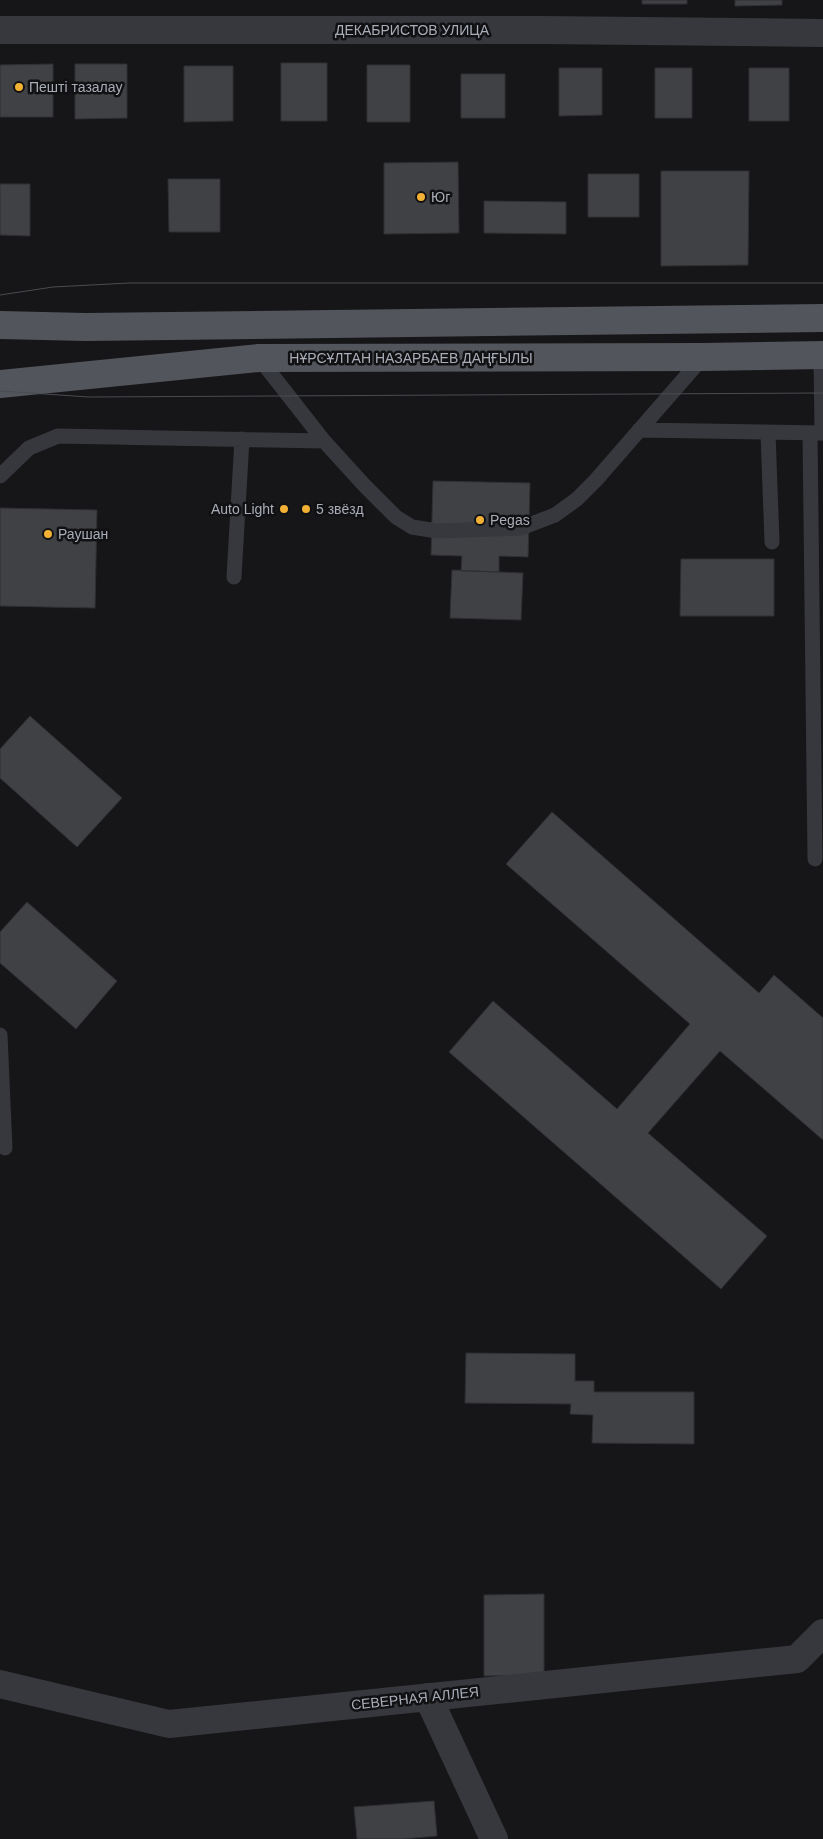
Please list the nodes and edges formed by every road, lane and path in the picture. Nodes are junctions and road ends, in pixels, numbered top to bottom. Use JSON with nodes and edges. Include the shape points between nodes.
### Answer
{"nodes":[{"id":1,"x":0,"y":30,"type":"edge"},
{"id":2,"x":823,"y":33,"type":"edge"},
{"id":3,"x":823,"y":318,"type":"edge"},
{"id":4,"x":0,"y":325,"type":"edge"},
{"id":5,"x":822,"y":355,"type":"edge"},
{"id":6,"x":703,"y":357,"type":"junction"},
{"id":7,"x":259,"y":358,"type":"junction"},
{"id":8,"x":0,"y":384,"type":"edge"},
{"id":9,"x":639,"y":430,"type":"junction"},
{"id":10,"x":768,"y":432,"type":"junction"},
{"id":11,"x":819,"y":433,"type":"edge"},
{"id":12,"x":242,"y":439,"type":"junction"},
{"id":13,"x":324,"y":441,"type":"junction"},
{"id":14,"x":0,"y":476,"type":"edge"},
{"id":15,"x":772,"y":542,"type":"dead end"},
{"id":16,"x":234,"y":577,"type":"dead end"},
{"id":17,"x":815,"y":859,"type":"dead end"},
{"id":18,"x":0,"y":1035,"type":"edge"},
{"id":19,"x":5,"y":1148,"type":"dead end"},
{"id":20,"x":823,"y":1633,"type":"edge"},
{"id":21,"x":0,"y":1684,"type":"edge"},
{"id":22,"x":428,"y":1697,"type":"junction"},
{"id":23,"x":494,"y":1839,"type":"edge"}],
"edges":[{"from":1,"to":2,"type":"street","name":"ДЕКАБРИСТОВ УЛИЦА"},
{"from":3,"to":4,"type":"main road","via":[[86,327]]},
{"from":5,"to":6,"type":"main road","name":"НҰРСҰЛТАН НАЗАРБАЕВ ДАҢҒЫЛЫ"},
{"from":5,"to":11,"type":"lane"},
{"from":6,"to":7,"type":"main road","name":"НҰРСҰЛТАН НАЗАРБАЕВ ДАҢҒЫЛЫ"},
{"from":6,"to":9,"type":"lane"},
{"from":7,"to":8,"type":"main road","name":"НҰРСҰЛТАН НАЗАРБАЕВ ДАҢҒЫЛЫ"},
{"from":7,"to":13,"type":"lane"},
{"from":9,"to":10,"type":"lane"},
{"from":9,"to":13,"type":"lane","via":[[596,480],[556,515],[521,528],[437,531],[412,527],[396,517]]},
{"from":10,"to":11,"type":"lane"},
{"from":10,"to":15,"type":"lane"},
{"from":11,"to":17,"type":"lane"},
{"from":12,"to":13,"type":"lane"},
{"from":12,"to":14,"type":"lane","via":[[58,436],[29,448]]},
{"from":12,"to":16,"type":"lane"},
{"from":18,"to":19,"type":"lane"},
{"from":20,"to":22,"type":"street","name":"СЕВЕРНАЯ АЛЛЕЯ","via":[[797,1659]]},
{"from":21,"to":22,"type":"street","name":"СЕВЕРНАЯ АЛЛЕЯ","via":[[169,1724]]},
{"from":22,"to":23,"type":"street"}]}
